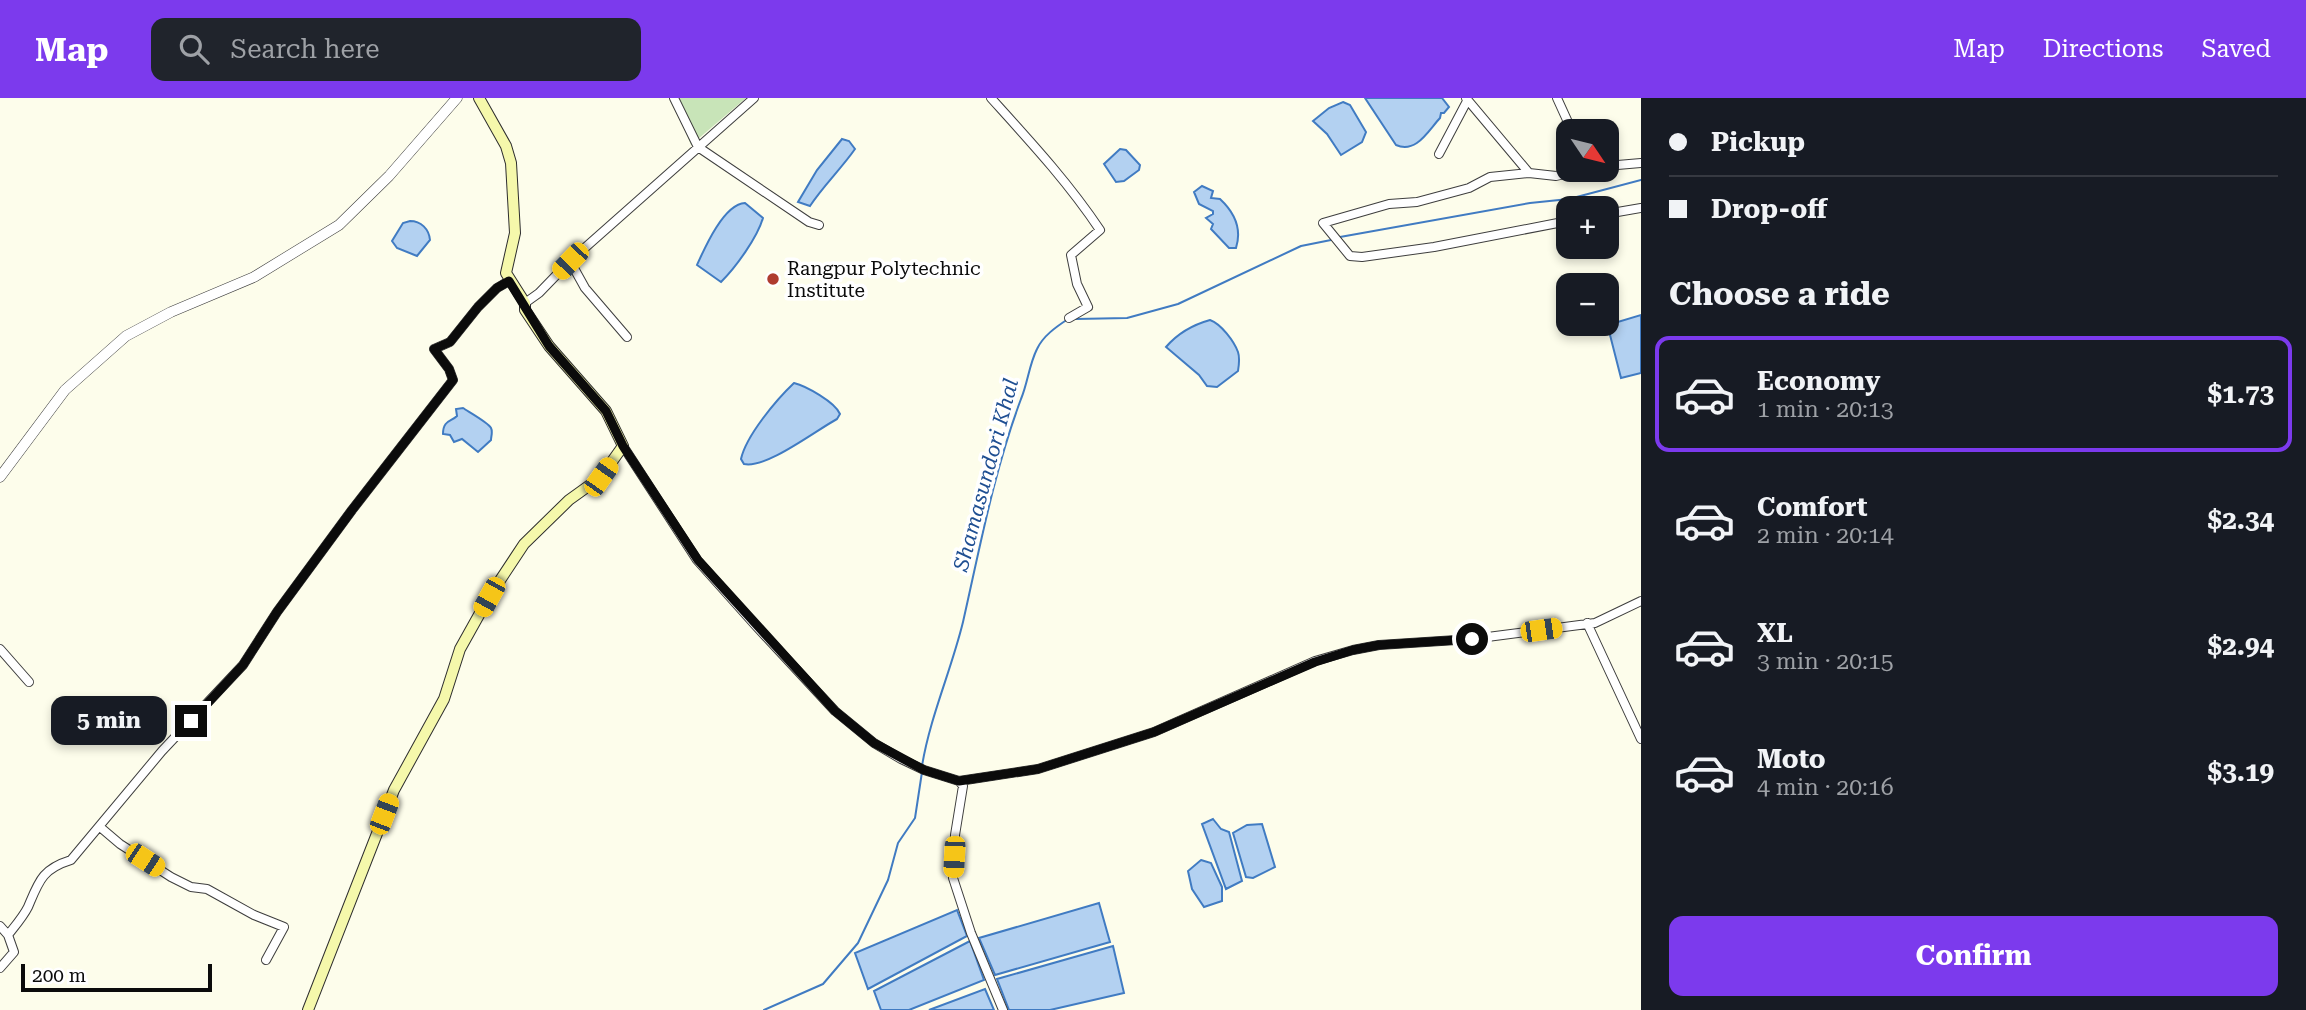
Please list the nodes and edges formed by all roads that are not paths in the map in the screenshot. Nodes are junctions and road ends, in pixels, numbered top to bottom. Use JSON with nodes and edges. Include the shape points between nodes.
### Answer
{"nodes":[{"id":1,"x":457,"y":98,"type":"edge"},
{"id":2,"x":479,"y":98,"type":"edge"},
{"id":3,"x":674,"y":98,"type":"edge"},
{"id":4,"x":754,"y":98,"type":"edge"},
{"id":5,"x":991,"y":98,"type":"edge"},
{"id":6,"x":1466,"y":98,"type":"edge"},
{"id":7,"x":1557,"y":98,"type":"edge"},
{"id":8,"x":1567,"y":119,"type":"edge"},
{"id":9,"x":698,"y":147,"type":"junction"},
{"id":10,"x":1439,"y":154,"type":"dead end"},
{"id":11,"x":1641,"y":163,"type":"edge"},
{"id":12,"x":1619,"y":165,"type":"edge"},
{"id":13,"x":1529,"y":173,"type":"junction"},
{"id":14,"x":1556,"y":176,"type":"edge"},
{"id":15,"x":1641,"y":208,"type":"edge"},
{"id":16,"x":1619,"y":212,"type":"edge"},
{"id":17,"x":1556,"y":223,"type":"edge"},
{"id":18,"x":819,"y":225,"type":"dead end"},
{"id":19,"x":570,"y":261,"type":"junction"},
{"id":20,"x":509,"y":281,"type":"junction"},
{"id":21,"x":524,"y":303,"type":"junction"},
{"id":22,"x":1069,"y":318,"type":"dead end"},
{"id":23,"x":627,"y":337,"type":"dead end"},
{"id":24,"x":623,"y":446,"type":"junction"},
{"id":25,"x":0,"y":477,"type":"edge"},
{"id":26,"x":1641,"y":601,"type":"edge"},
{"id":27,"x":1587,"y":623,"type":"junction"},
{"id":28,"x":0,"y":649,"type":"edge"},
{"id":29,"x":29,"y":682,"type":"dead end"},
{"id":30,"x":1641,"y":739,"type":"edge"},
{"id":31,"x":959,"y":781,"type":"junction"},
{"id":32,"x":100,"y":827,"type":"junction"},
{"id":33,"x":0,"y":926,"type":"edge"},
{"id":34,"x":8,"y":934,"type":"junction"},
{"id":35,"x":266,"y":960,"type":"dead end"},
{"id":36,"x":0,"y":968,"type":"edge"},
{"id":37,"x":308,"y":1010,"type":"edge"},
{"id":38,"x":1003,"y":1010,"type":"edge"}],
"edges":[{"from":1,"to":25,"type":"street","via":[[339,225],[254,277],[126,336],[65,390]]},
{"from":2,"to":20,"type":"main road","via":[[511,163],[515,233],[506,273]]},
{"from":3,"to":9,"type":"street"},
{"from":4,"to":9,"type":"street"},
{"from":5,"to":22,"type":"street","via":[[1048,161],[1100,230],[1071,255],[1088,307]]},
{"from":6,"to":10,"type":"street"},
{"from":6,"to":13,"type":"street"},
{"from":7,"to":8,"type":"street"},
{"from":9,"to":18,"type":"street"},
{"from":9,"to":19,"type":"street"},
{"from":11,"to":12,"type":"street"},
{"from":13,"to":14,"type":"street"},
{"from":13,"to":17,"type":"street","via":[[1490,177],[1469,188],[1323,223],[1350,256],[1362,257]]},
{"from":15,"to":16,"type":"street"},
{"from":19,"to":21,"type":"street"},
{"from":19,"to":23,"type":"street","via":[[585,288]]},
{"from":20,"to":21,"type":"main road"},
{"from":20,"to":32,"type":"street","via":[[478,307],[450,342],[434,349],[453,380],[284,602],[243,665],[162,751]]},
{"from":21,"to":24,"type":"main road","via":[[549,346],[606,411]]},
{"from":24,"to":31,"type":"street","via":[[698,560],[835,711],[874,743],[920,768]]},
{"from":24,"to":37,"type":"main road","via":[[601,477],[569,500],[524,544],[489,597],[460,649],[444,699],[394,790]]},
{"from":26,"to":27,"type":"street"},
{"from":27,"to":30,"type":"street"},
{"from":27,"to":31,"type":"street","via":[[1353,650],[1304,666],[1154,732],[1038,769]]},
{"from":28,"to":29,"type":"street"},
{"from":31,"to":38,"type":"street","via":[[963,786],[953,878]]},
{"from":32,"to":34,"type":"street","via":[[71,860],[44,874]]},
{"from":32,"to":35,"type":"street","via":[[171,877],[207,889],[284,927]]},
{"from":33,"to":34,"type":"street"},
{"from":34,"to":36,"type":"street","via":[[14,952]]}]}
